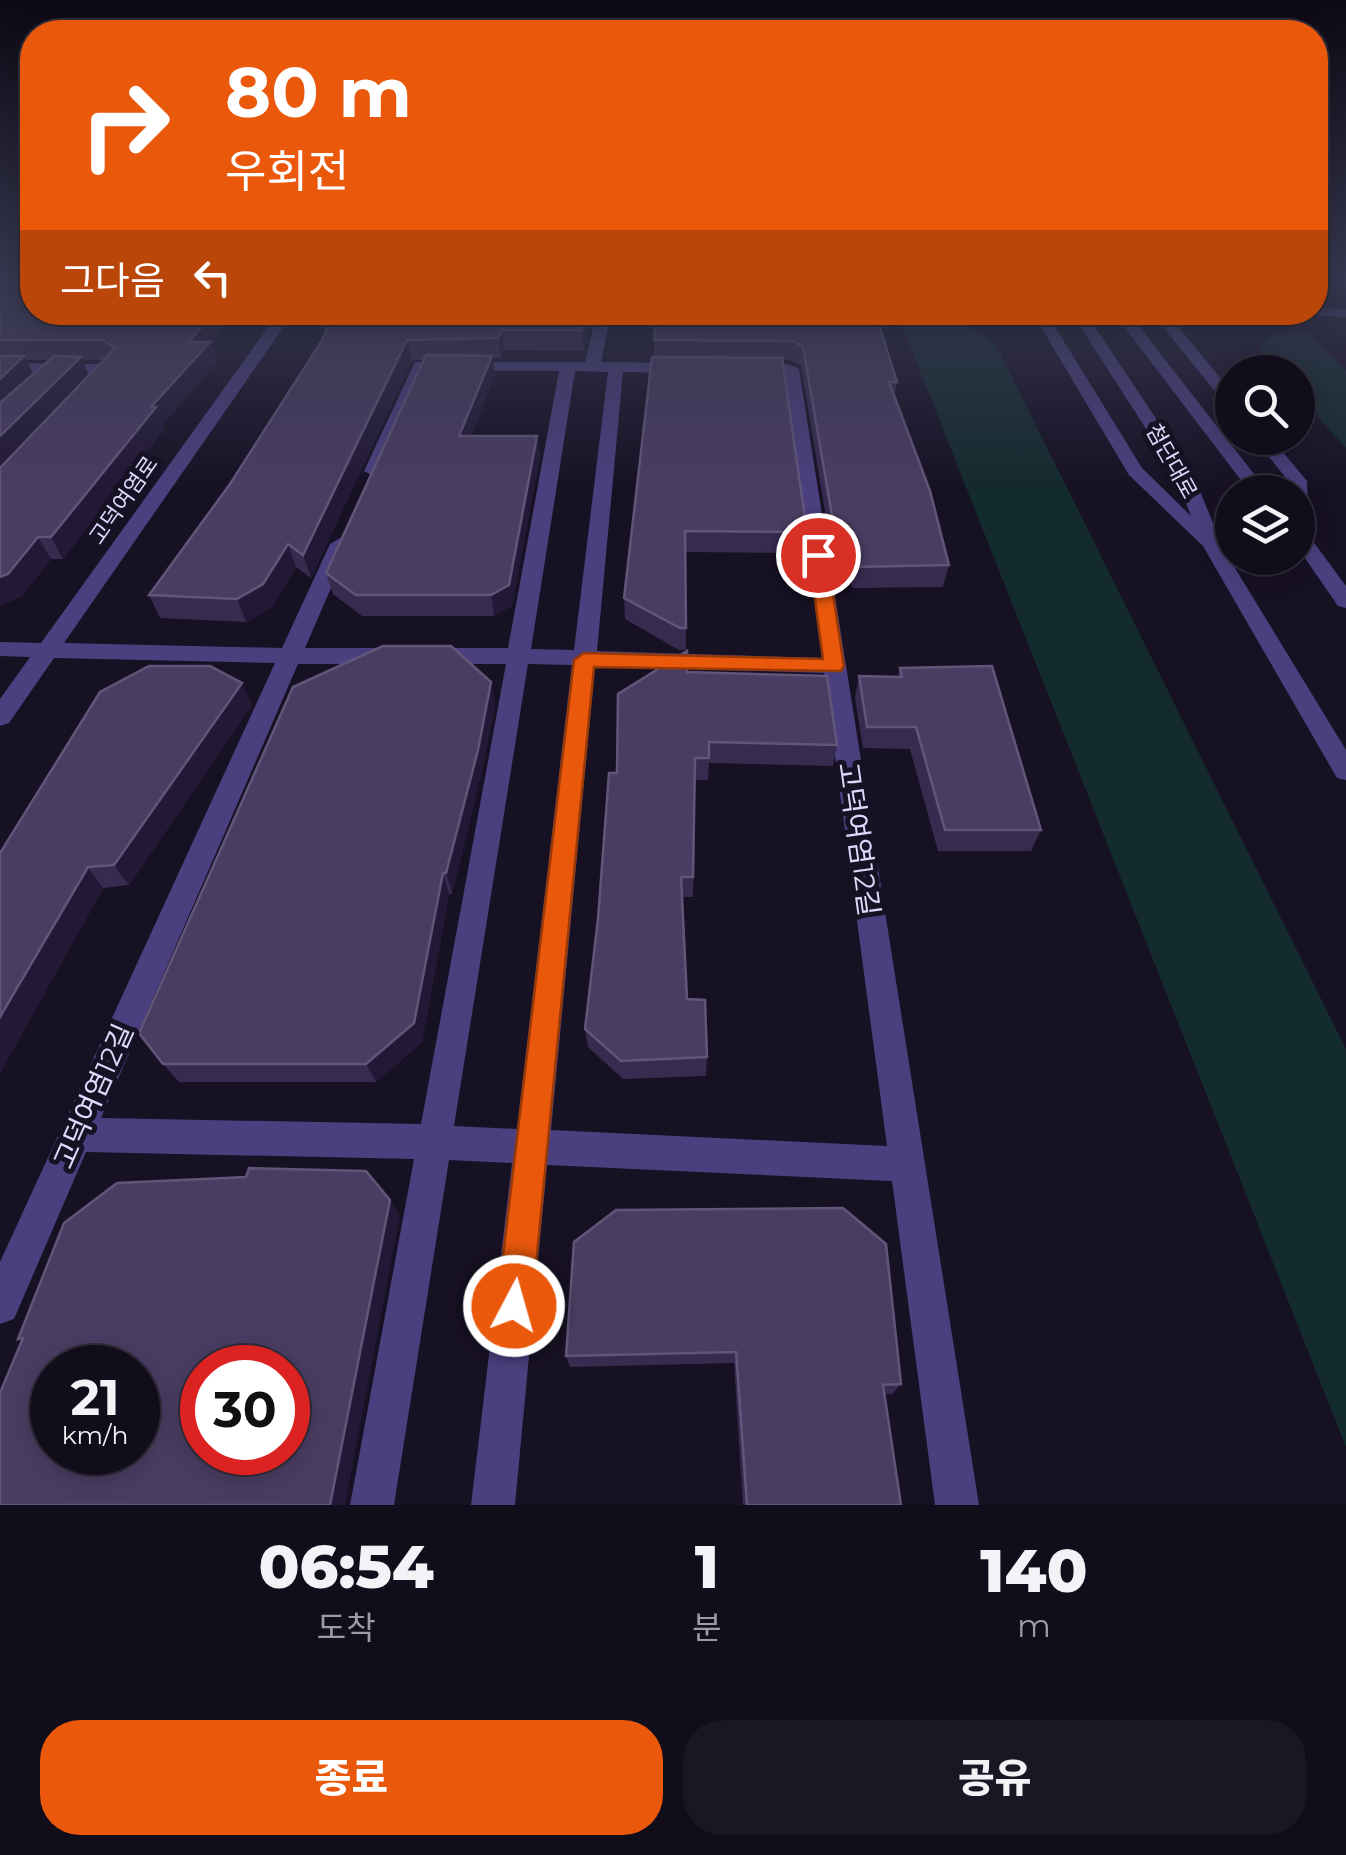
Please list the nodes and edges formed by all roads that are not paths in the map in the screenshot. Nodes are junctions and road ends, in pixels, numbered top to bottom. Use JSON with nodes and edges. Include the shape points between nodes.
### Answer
{"nodes":[{"id":1,"x":262,"y":347,"type":"edge"},
{"id":2,"x":596,"y":347,"type":"edge"},
{"id":3,"x":1059,"y":347,"type":"edge"},
{"id":4,"x":1101,"y":347,"type":"edge"},
{"id":5,"x":1147,"y":347,"type":"edge"},
{"id":6,"x":1187,"y":347,"type":"edge"},
{"id":7,"x":592,"y":367,"type":"junction"},
{"id":8,"x":0,"y":368,"type":"edge"},
{"id":9,"x":58,"y":368,"type":"junction"},
{"id":10,"x":694,"y":368,"type":"edge"},
{"id":11,"x":732,"y":368,"type":"edge"},
{"id":12,"x":1215,"y":381,"type":"edge"},
{"id":13,"x":35,"y":390,"type":"edge"},
{"id":14,"x":87,"y":395,"type":"edge"},
{"id":15,"x":1276,"y":455,"type":"edge"},
{"id":16,"x":1246,"y":475,"type":"edge"},
{"id":17,"x":1293,"y":475,"type":"edge"},
{"id":18,"x":1214,"y":550,"type":"junction"},
{"id":19,"x":1315,"y":559,"type":"edge"},
{"id":20,"x":1346,"y":602,"type":"edge"},
{"id":21,"x":0,"y":650,"type":"edge"},
{"id":22,"x":46,"y":651,"type":"junction"},
{"id":23,"x":290,"y":656,"type":"junction"},
{"id":24,"x":518,"y":656,"type":"junction"},
{"id":25,"x":584,"y":660,"type":"junction"},
{"id":26,"x":834,"y":666,"type":"junction"},
{"id":27,"x":0,"y":717,"type":"edge"},
{"id":28,"x":1346,"y":771,"type":"edge"},
{"id":29,"x":76,"y":1135,"type":"junction"},
{"id":30,"x":434,"y":1142,"type":"junction"},
{"id":31,"x":532,"y":1148,"type":"junction"},
{"id":32,"x":907,"y":1164,"type":"junction"},
{"id":33,"x":0,"y":1305,"type":"edge"},
{"id":34,"x":372,"y":1505,"type":"edge"},
{"id":35,"x":493,"y":1505,"type":"edge"},
{"id":36,"x":957,"y":1505,"type":"edge"}],
"edges":[{"from":1,"to":22,"type":"street","name":"고덕여염로"},
{"from":2,"to":7,"type":"street"},
{"from":3,"to":18,"type":"street","via":[[1135,471]]},
{"from":4,"to":18,"type":"street","name":"첨단대로","via":[[1184,474]]},
{"from":5,"to":16,"type":"street","name":"첨단대로"},
{"from":6,"to":12,"type":"street"},
{"from":7,"to":10,"type":"street","name":"고덕여염12길"},
{"from":7,"to":23,"type":"street","name":"고덕여염12길","via":[[421,364]]},
{"from":7,"to":24,"type":"street"},
{"from":7,"to":25,"type":"street"},
{"from":8,"to":9,"type":"street"},
{"from":9,"to":13,"type":"street"},
{"from":9,"to":14,"type":"street","via":[[112,369]]},
{"from":11,"to":26,"type":"street","name":"고덕여염12길","via":[[791,369]]},
{"from":15,"to":17,"type":"street"},
{"from":18,"to":28,"type":"street","name":"첨단대로"},
{"from":19,"to":20,"type":"street"},
{"from":21,"to":22,"type":"street"},
{"from":22,"to":23,"type":"street"},
{"from":22,"to":27,"type":"street","name":"고덕여염로"},
{"from":23,"to":24,"type":"street"},
{"from":23,"to":29,"type":"street","name":"고덕여염12길"},
{"from":24,"to":25,"type":"street"},
{"from":24,"to":30,"type":"street"},
{"from":25,"to":26,"type":"street"},
{"from":25,"to":31,"type":"street"},
{"from":26,"to":32,"type":"street","name":"고덕여염12길"},
{"from":29,"to":30,"type":"street"},
{"from":29,"to":33,"type":"street","name":"고덕여염12길"},
{"from":30,"to":31,"type":"street"},
{"from":30,"to":34,"type":"street"},
{"from":31,"to":32,"type":"street"},
{"from":31,"to":35,"type":"street"},
{"from":32,"to":36,"type":"street","name":"고덕여염12길"}]}
